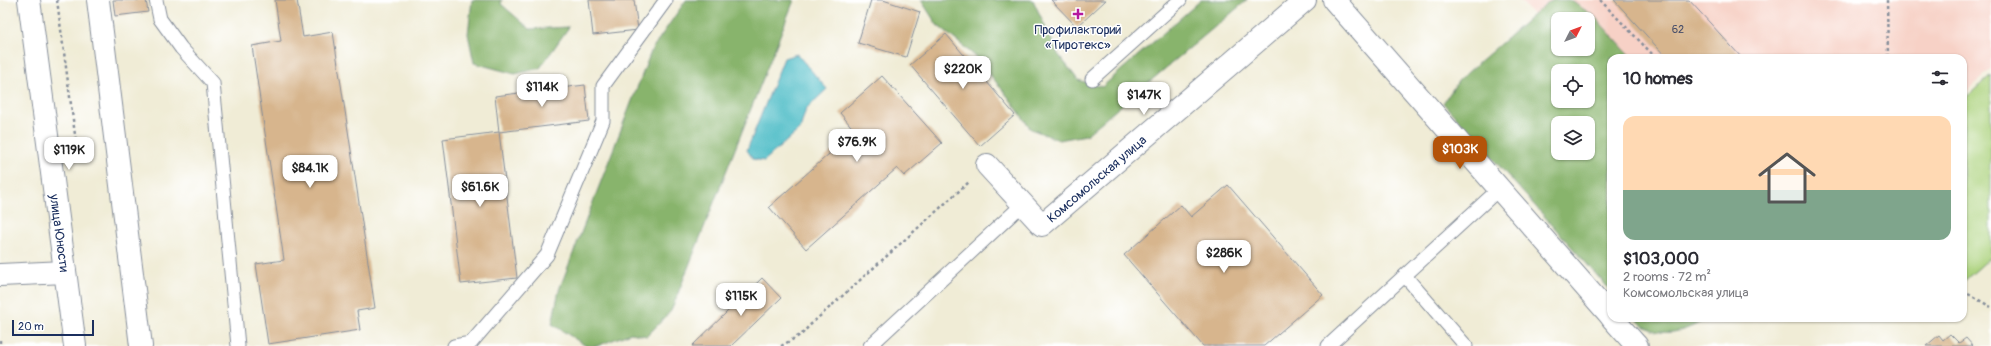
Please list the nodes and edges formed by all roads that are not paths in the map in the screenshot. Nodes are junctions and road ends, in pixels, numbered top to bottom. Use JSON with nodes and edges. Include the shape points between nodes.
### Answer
{"nodes":[{"id":1,"x":29,"y":0,"type":"edge"},
{"id":2,"x":98,"y":0,"type":"edge"},
{"id":3,"x":156,"y":0,"type":"edge"},
{"id":4,"x":652,"y":0,"type":"edge"},
{"id":5,"x":666,"y":0,"type":"edge"},
{"id":6,"x":1180,"y":0,"type":"edge"},
{"id":7,"x":1305,"y":0,"type":"edge"},
{"id":8,"x":1334,"y":0,"type":"edge"},
{"id":9,"x":657,"y":13,"type":"junction"},
{"id":10,"x":1092,"y":79,"type":"dead end"},
{"id":11,"x":987,"y":165,"type":"road end"},
{"id":12,"x":1499,"y":189,"type":"junction"},
{"id":13,"x":1023,"y":204,"type":"junction"},
{"id":14,"x":65,"y":272,"type":"junction"},
{"id":15,"x":0,"y":275,"type":"edge"},
{"id":16,"x":1405,"y":276,"type":"junction"},
{"id":17,"x":1607,"y":311,"type":"edge"},
{"id":18,"x":1616,"y":322,"type":"edge"},
{"id":19,"x":75,"y":346,"type":"edge"},
{"id":20,"x":141,"y":346,"type":"edge"},
{"id":21,"x":238,"y":346,"type":"edge"},
{"id":22,"x":454,"y":346,"type":"edge"},
{"id":23,"x":870,"y":346,"type":"edge"},
{"id":24,"x":1328,"y":346,"type":"edge"},
{"id":25,"x":1466,"y":346,"type":"edge"},
{"id":26,"x":1637,"y":346,"type":"edge"}],
"edges":[{"from":1,"to":14,"type":"street","name":"улица Юности"},
{"from":2,"to":20,"type":"street"},
{"from":3,"to":21,"type":"lane","via":[[160,19],[181,48],[213,83]]},
{"from":4,"to":9,"type":"lane"},
{"from":5,"to":9,"type":"lane"},
{"from":6,"to":10,"type":"lane"},
{"from":7,"to":13,"type":"street","name":"Комсомольская улица","via":[[1042,225]]},
{"from":8,"to":12,"type":"street"},
{"from":9,"to":22,"type":"lane","via":[[603,86],[603,121],[547,255],[471,343]]},
{"from":11,"to":13,"type":"street","name":"Комсомольская улица"},
{"from":12,"to":16,"type":"lane"},
{"from":12,"to":17,"type":"street"},
{"from":13,"to":23,"type":"lane"},
{"from":14,"to":15,"type":"street"},
{"from":14,"to":19,"type":"street","name":"улица Юности"},
{"from":16,"to":24,"type":"lane"},
{"from":16,"to":25,"type":"lane"},
{"from":18,"to":26,"type":"street"}]}
